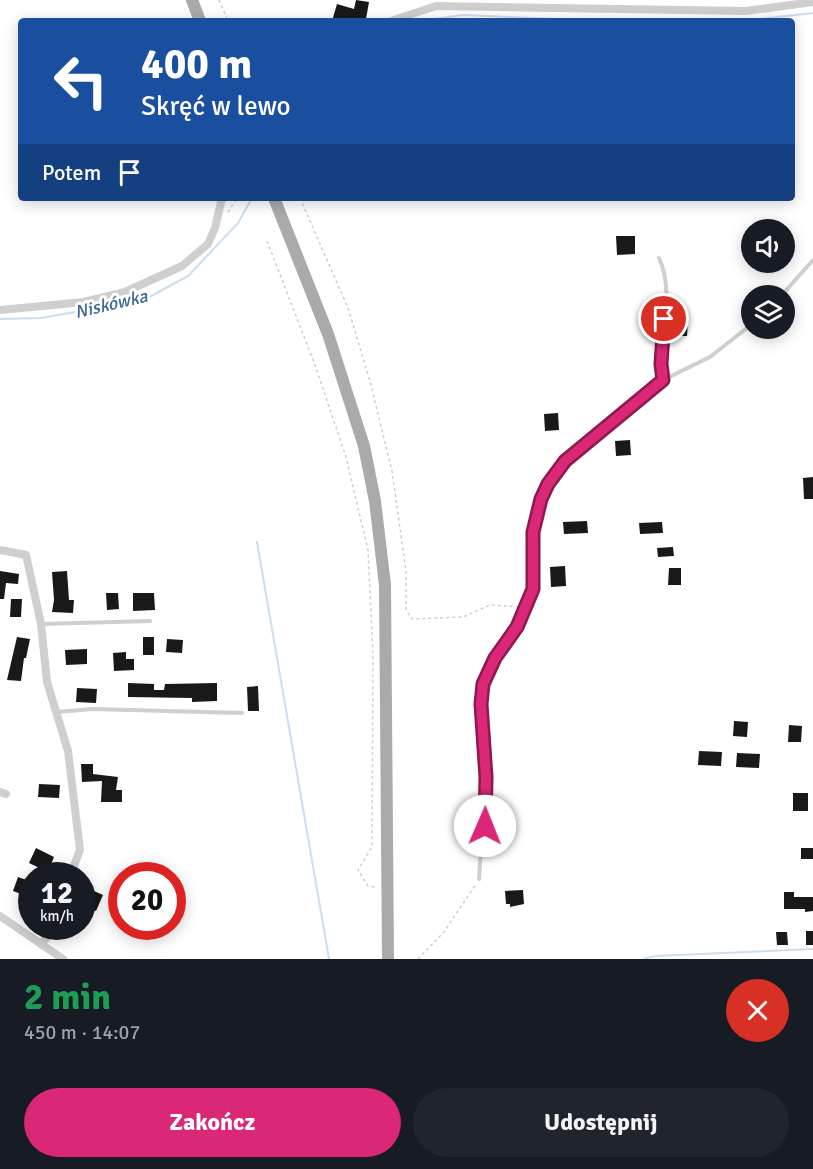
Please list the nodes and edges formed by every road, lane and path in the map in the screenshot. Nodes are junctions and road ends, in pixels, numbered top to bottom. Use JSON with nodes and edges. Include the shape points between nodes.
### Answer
{"nodes":[{"id":1,"x":192,"y":0,"type":"edge"},
{"id":2,"x":219,"y":0,"type":"edge"},
{"id":3,"x":813,"y":2,"type":"edge"},
{"id":4,"x":199,"y":18,"type":"edge"},
{"id":5,"x":227,"y":18,"type":"edge"},
{"id":6,"x":400,"y":18,"type":"edge"},
{"id":7,"x":221,"y":201,"type":"edge"},
{"id":8,"x":275,"y":201,"type":"edge"},
{"id":9,"x":301,"y":201,"type":"edge"},
{"id":10,"x":267,"y":241,"type":"dead end"},
{"id":11,"x":659,"y":258,"type":"dead end"},
{"id":12,"x":813,"y":260,"type":"edge"},
{"id":13,"x":791,"y":285,"type":"edge"},
{"id":14,"x":0,"y":310,"type":"edge"},
{"id":15,"x":741,"y":333,"type":"edge"},
{"id":16,"x":663,"y":380,"type":"junction"},
{"id":17,"x":0,"y":550,"type":"edge"},
{"id":18,"x":527,"y":607,"type":"junction"},
{"id":19,"x":150,"y":621,"type":"dead end"},
{"id":20,"x":41,"y":624,"type":"junction"},
{"id":21,"x":56,"y":712,"type":"junction"},
{"id":22,"x":242,"y":713,"type":"dead end"},
{"id":23,"x":75,"y":862,"type":"edge"},
{"id":24,"x":479,"y":879,"type":"joint"},
{"id":25,"x":388,"y":888,"type":"junction"},
{"id":26,"x":0,"y":916,"type":"edge"},
{"id":27,"x":44,"y":940,"type":"edge"},
{"id":28,"x":42,"y":942,"type":"junction"},
{"id":29,"x":63,"y":959,"type":"edge"},
{"id":30,"x":388,"y":959,"type":"edge"},
{"id":31,"x":418,"y":959,"type":"edge"}],
"edges":[{"from":1,"to":4,"type":"main road"},
{"from":2,"to":5,"type":"path"},
{"from":3,"to":6,"type":"street","via":[[746,11],[436,6]]},
{"from":7,"to":14,"type":"street","via":[[208,244],[182,266],[125,292],[84,302]]},
{"from":8,"to":25,"type":"main road","via":[[328,333],[364,446],[375,501],[385,585]]},
{"from":9,"to":18,"type":"path","via":[[348,308],[369,381],[392,471],[406,571],[406,610],[412,619],[463,616],[490,605]]},
{"from":10,"to":25,"type":"path","via":[[346,457],[368,550],[373,655],[372,847],[358,870],[368,886]]},
{"from":11,"to":16,"type":"lane","via":[[666,274]]},
{"from":12,"to":13,"type":"lane"},
{"from":15,"to":16,"type":"lane","via":[[710,357]]},
{"from":16,"to":18,"type":"lane","via":[[565,461],[548,484],[533,532],[533,589]]},
{"from":17,"to":20,"type":"street","via":[[26,555]]},
{"from":18,"to":24,"type":"lane","via":[[483,684],[485,826]]},
{"from":19,"to":20,"type":"lane"},
{"from":20,"to":21,"type":"street","via":[[47,682]]},
{"from":21,"to":22,"type":"lane"},
{"from":21,"to":23,"type":"street","via":[[68,751],[80,850]]},
{"from":24,"to":31,"type":"path","via":[[444,932]]},
{"from":25,"to":30,"type":"main road"},
{"from":26,"to":28,"type":"street"},
{"from":27,"to":28,"type":"street"},
{"from":28,"to":29,"type":"street"}]}
